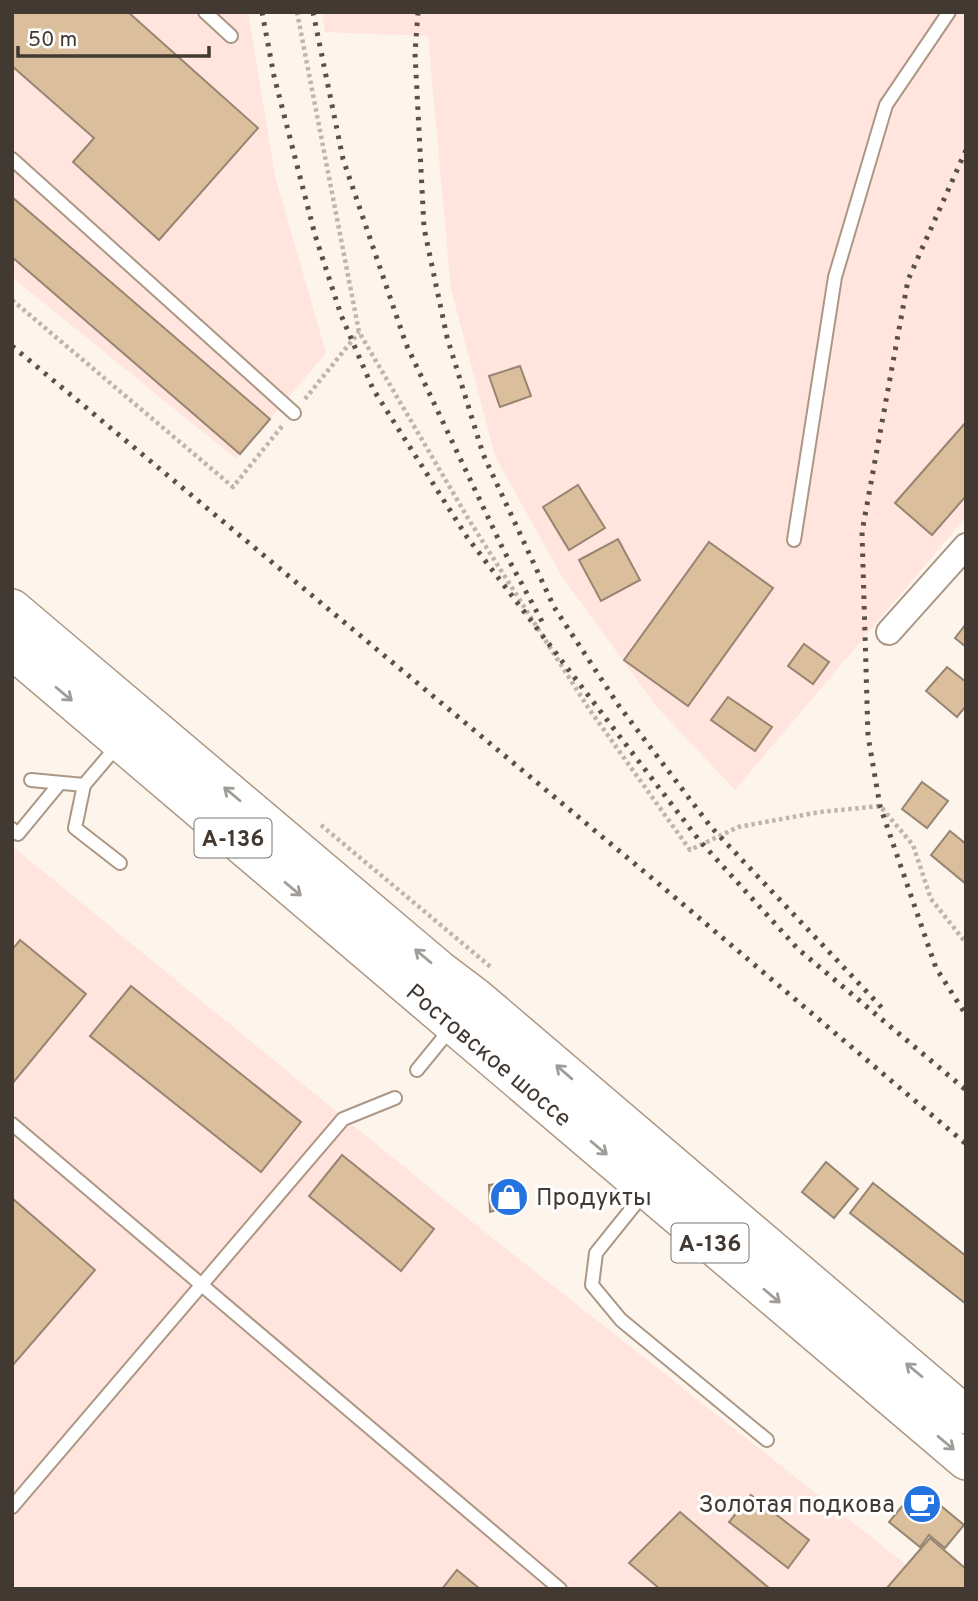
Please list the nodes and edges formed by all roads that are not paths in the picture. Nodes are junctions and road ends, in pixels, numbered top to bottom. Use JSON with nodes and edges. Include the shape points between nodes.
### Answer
{"nodes":[{"id":1,"x":205,"y":12,"type":"edge"},
{"id":2,"x":949,"y":12,"type":"edge"},
{"id":3,"x":231,"y":36,"type":"dead end"},
{"id":4,"x":12,"y":159,"type":"edge"},
{"id":5,"x":294,"y":413,"type":"road end"},
{"id":6,"x":794,"y":540,"type":"dead end"},
{"id":7,"x":966,"y":547,"type":"edge"},
{"id":8,"x":12,"y":608,"type":"edge"},
{"id":9,"x":889,"y":632,"type":"dead end"},
{"id":10,"x":12,"y":650,"type":"edge"},
{"id":11,"x":121,"y":742,"type":"junction"},
{"id":12,"x":31,"y":780,"type":"dead end"},
{"id":13,"x":60,"y":783,"type":"junction"},
{"id":14,"x":84,"y":785,"type":"junction"},
{"id":15,"x":12,"y":829,"type":"edge"},
{"id":16,"x":120,"y":863,"type":"dead end"},
{"id":17,"x":466,"y":1011,"type":"junction"},
{"id":18,"x":417,"y":1070,"type":"dead end"},
{"id":19,"x":395,"y":1098,"type":"dead end"},
{"id":20,"x":12,"y":1124,"type":"edge"},
{"id":21,"x":647,"y":1189,"type":"junction"},
{"id":22,"x":201,"y":1285,"type":"junction"},
{"id":23,"x":966,"y":1415,"type":"edge"},
{"id":24,"x":767,"y":1440,"type":"dead end"},
{"id":25,"x":966,"y":1461,"type":"edge"},
{"id":26,"x":12,"y":1507,"type":"edge"},
{"id":27,"x":561,"y":1589,"type":"edge"}],
"edges":[{"from":1,"to":3,"type":"lane"},
{"from":2,"to":6,"type":"lane","via":[[886,105],[835,277]]},
{"from":4,"to":5,"type":"lane"},
{"from":7,"to":9,"type":"street"},
{"from":17,"to":8,"type":"main road","name":"Ростовское шоссе","number":"А-136","one_way":true,"via":[[440,970]]},
{"from":10,"to":11,"type":"main road","name":"Ростовское шоссе","number":"А-136","one_way":true},
{"from":11,"to":14,"type":"lane"},
{"from":11,"to":17,"type":"main road","name":"Ростовское шоссе","number":"А-136","one_way":true},
{"from":12,"to":13,"type":"lane"},
{"from":13,"to":14,"type":"lane"},
{"from":13,"to":15,"type":"lane","via":[[18,834]]},
{"from":14,"to":16,"type":"lane","via":[[75,828]]},
{"from":17,"to":18,"type":"lane"},
{"from":17,"to":21,"type":"main road","name":"Ростовское шоссе","number":"А-136","one_way":true},
{"from":23,"to":17,"type":"main road","name":"Ростовское шоссе","number":"А-136","one_way":true},
{"from":19,"to":22,"type":"lane","via":[[343,1119]]},
{"from":20,"to":22,"type":"lane"},
{"from":21,"to":24,"type":"lane","via":[[596,1253],[592,1285],[621,1320]]},
{"from":21,"to":25,"type":"main road","name":"Ростовское шоссе","number":"А-136","one_way":true},
{"from":22,"to":26,"type":"lane"},
{"from":22,"to":27,"type":"lane"}]}
